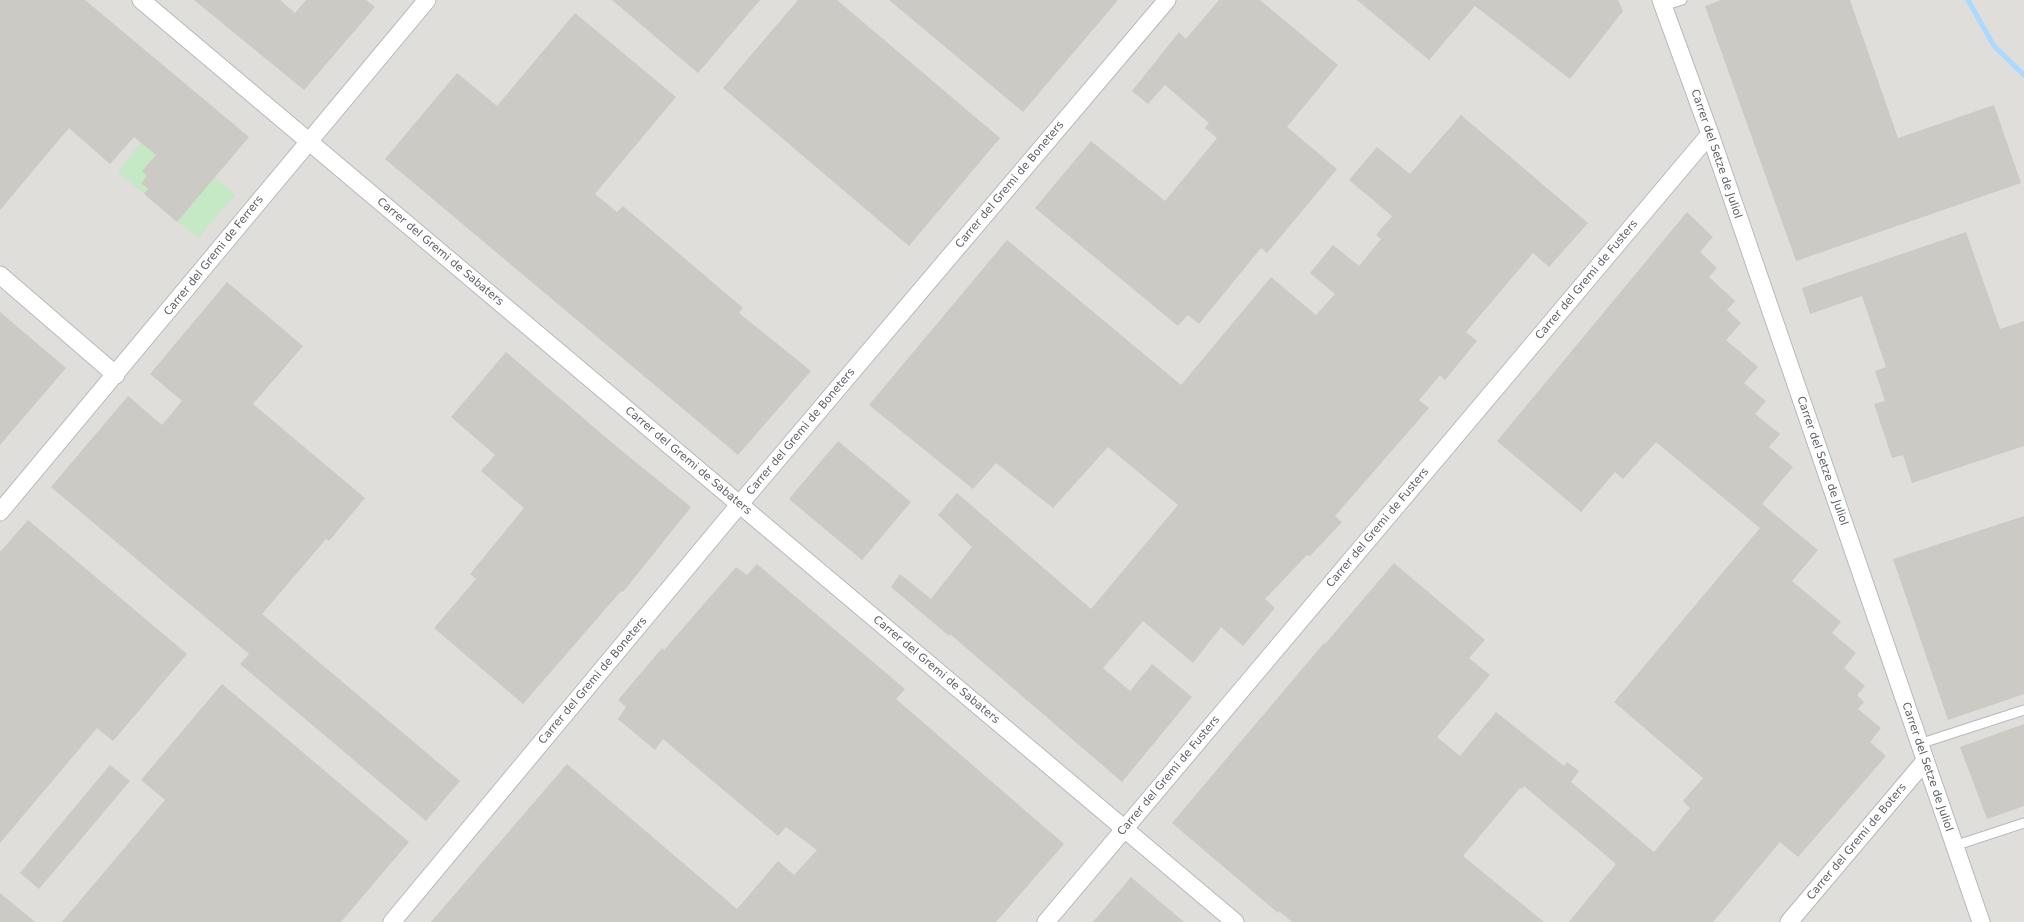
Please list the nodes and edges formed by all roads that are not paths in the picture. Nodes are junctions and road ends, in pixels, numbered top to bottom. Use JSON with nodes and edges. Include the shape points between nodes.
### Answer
{"nodes":[{"id":1,"x":141,"y":0,"type":"edge"},
{"id":2,"x":427,"y":0,"type":"edge"},
{"id":3,"x":1167,"y":0,"type":"edge"},
{"id":4,"x":1682,"y":0,"type":"edge"},
{"id":5,"x":1662,"y":3,"type":"edge"},
{"id":6,"x":1710,"y":134,"type":"junction"},
{"id":7,"x":309,"y":141,"type":"junction"},
{"id":8,"x":0,"y":275,"type":"edge"},
{"id":9,"x":116,"y":375,"type":"junction"},
{"id":10,"x":740,"y":505,"type":"junction"},
{"id":11,"x":0,"y":512,"type":"edge"},
{"id":12,"x":2024,"y":710,"type":"edge"},
{"id":13,"x":1919,"y":744,"type":"junction"},
{"id":14,"x":1925,"y":761,"type":"junction"},
{"id":15,"x":2024,"y":823,"type":"edge"},
{"id":16,"x":1125,"y":829,"type":"junction"},
{"id":17,"x":1954,"y":846,"type":"junction"},
{"id":18,"x":392,"y":922,"type":"edge"},
{"id":19,"x":1046,"y":922,"type":"edge"},
{"id":20,"x":1235,"y":922,"type":"edge"},
{"id":21,"x":1789,"y":922,"type":"edge"},
{"id":22,"x":1981,"y":922,"type":"edge"}],
"edges":[{"from":1,"to":7,"type":"street","name":"Carrer del Gremi de Sabaters"},
{"from":2,"to":7,"type":"street","name":"Carrer del Gremi de Ferrers"},
{"from":3,"to":10,"type":"street","name":"Carrer del Gremi de Boneters"},
{"from":4,"to":5,"type":"lane"},
{"from":5,"to":6,"type":"street","name":"Carrer del Setze de Juliol"},
{"from":6,"to":13,"type":"street","name":"Carrer del Setze de Juliol"},
{"from":6,"to":16,"type":"street","name":"Carrer del Gremi de Fusters"},
{"from":7,"to":9,"type":"street","name":"Carrer del Gremi de Ferrers"},
{"from":7,"to":10,"type":"street","name":"Carrer del Gremi de Sabaters"},
{"from":8,"to":9,"type":"street"},
{"from":9,"to":11,"type":"street","name":"Carrer del Gremi de Ferrers"},
{"from":10,"to":16,"type":"street","name":"Carrer del Gremi de Sabaters"},
{"from":10,"to":18,"type":"street","name":"Carrer del Gremi de Boneters"},
{"from":12,"to":13,"type":"lane"},
{"from":13,"to":14,"type":"street","name":"Carrer del Setze de Juliol"},
{"from":14,"to":17,"type":"street","name":"Carrer del Setze de Juliol"},
{"from":14,"to":21,"type":"street","name":"Carrer del Gremi de Boters"},
{"from":15,"to":17,"type":"lane"},
{"from":16,"to":19,"type":"street","name":"Carrer del Gremi de Fusters"},
{"from":16,"to":20,"type":"street","name":"Carrer del Gremi de Sabaters"},
{"from":17,"to":22,"type":"street","name":"Carrer del Setze de Juliol"}]}
